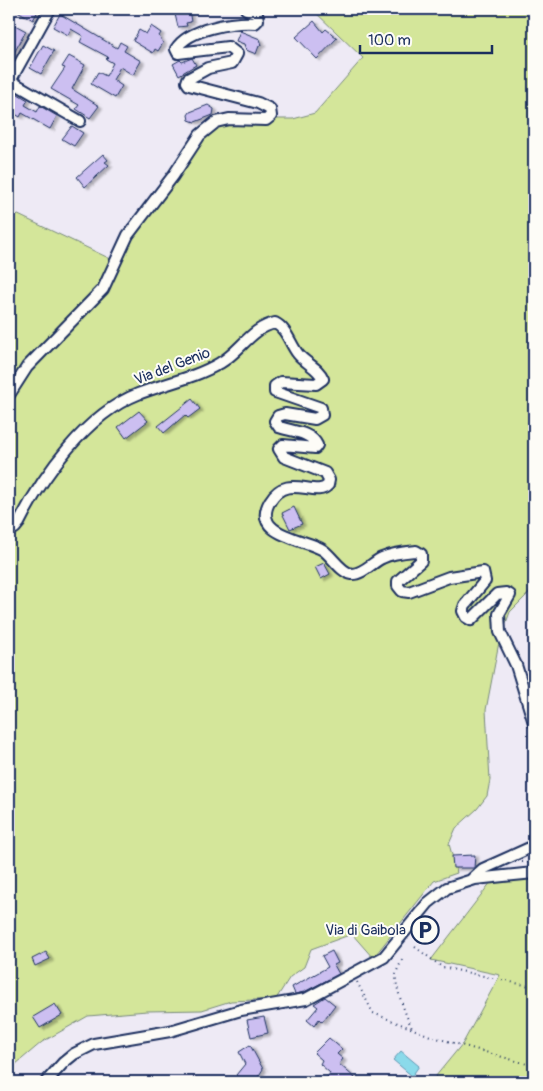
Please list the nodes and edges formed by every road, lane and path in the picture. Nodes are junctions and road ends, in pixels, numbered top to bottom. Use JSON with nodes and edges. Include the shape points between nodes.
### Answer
{"nodes":[{"id":1,"x":50,"y":9,"type":"edge"},
{"id":2,"x":246,"y":9,"type":"edge"},
{"id":3,"x":9,"y":81,"type":"edge"},
{"id":4,"x":80,"y":121,"type":"dead end"},
{"id":5,"x":9,"y":395,"type":"edge"},
{"id":6,"x":9,"y":530,"type":"edge"},
{"id":7,"x":534,"y":724,"type":"edge"},
{"id":8,"x":534,"y":846,"type":"edge"},
{"id":9,"x":534,"y":873,"type":"edge"},
{"id":10,"x":472,"y":879,"type":"junction"},
{"id":11,"x":415,"y":947,"type":"dead end"},
{"id":12,"x":402,"y":960,"type":"dead end"},
{"id":13,"x":353,"y":975,"type":"junction"},
{"id":14,"x":534,"y":987,"type":"edge"},
{"id":15,"x":413,"y":1030,"type":"junction"},
{"id":16,"x":534,"y":1066,"type":"edge"},
{"id":17,"x":46,"y":1082,"type":"edge"}],
"edges":[{"from":1,"to":3,"type":"street"},
{"from":2,"to":5,"type":"street","via":[[257,14],[255,23],[221,25],[189,36],[176,49],[178,53],[234,49],[238,54],[232,62],[208,68],[187,82],[258,103],[270,109],[271,116],[266,120],[216,122],[200,135],[128,235],[103,289],[27,367]]},
{"from":3,"to":4,"type":"street"},
{"from":6,"to":7,"type":"street","name":"Via del Genio","via":[[19,523],[43,482],[75,441],[106,412],[139,394],[209,370],[260,329],[275,323],[282,328],[298,354],[323,379],[316,384],[281,382],[274,386],[275,392],[312,403],[322,411],[315,420],[285,414],[278,416],[275,422],[279,427],[308,435],[317,445],[309,449],[283,446],[280,452],[284,457],[324,473],[329,480],[328,485],[321,489],[295,486],[278,492],[267,510],[271,526],[282,535],[321,549],[351,574],[383,557],[416,551],[421,554],[421,561],[398,581],[402,591],[409,592],[449,577],[483,572],[485,581],[463,611],[471,620],[497,594],[510,596],[499,614],[500,632],[516,666]]},
{"from":8,"to":10,"type":"street","via":[[483,869]]},
{"from":9,"to":10,"type":"street"},
{"from":10,"to":13,"type":"street","via":[[446,888],[428,903],[384,957]]},
{"from":11,"to":14,"type":"path","via":[[442,968]]},
{"from":12,"to":15,"type":"path","via":[[396,976],[397,986]]},
{"from":13,"to":15,"type":"path","via":[[373,1013]]},
{"from":13,"to":17,"type":"street","via":[[306,999],[241,1010],[170,1031],[94,1044],[74,1054]]},
{"from":15,"to":16,"type":"path"}]}
